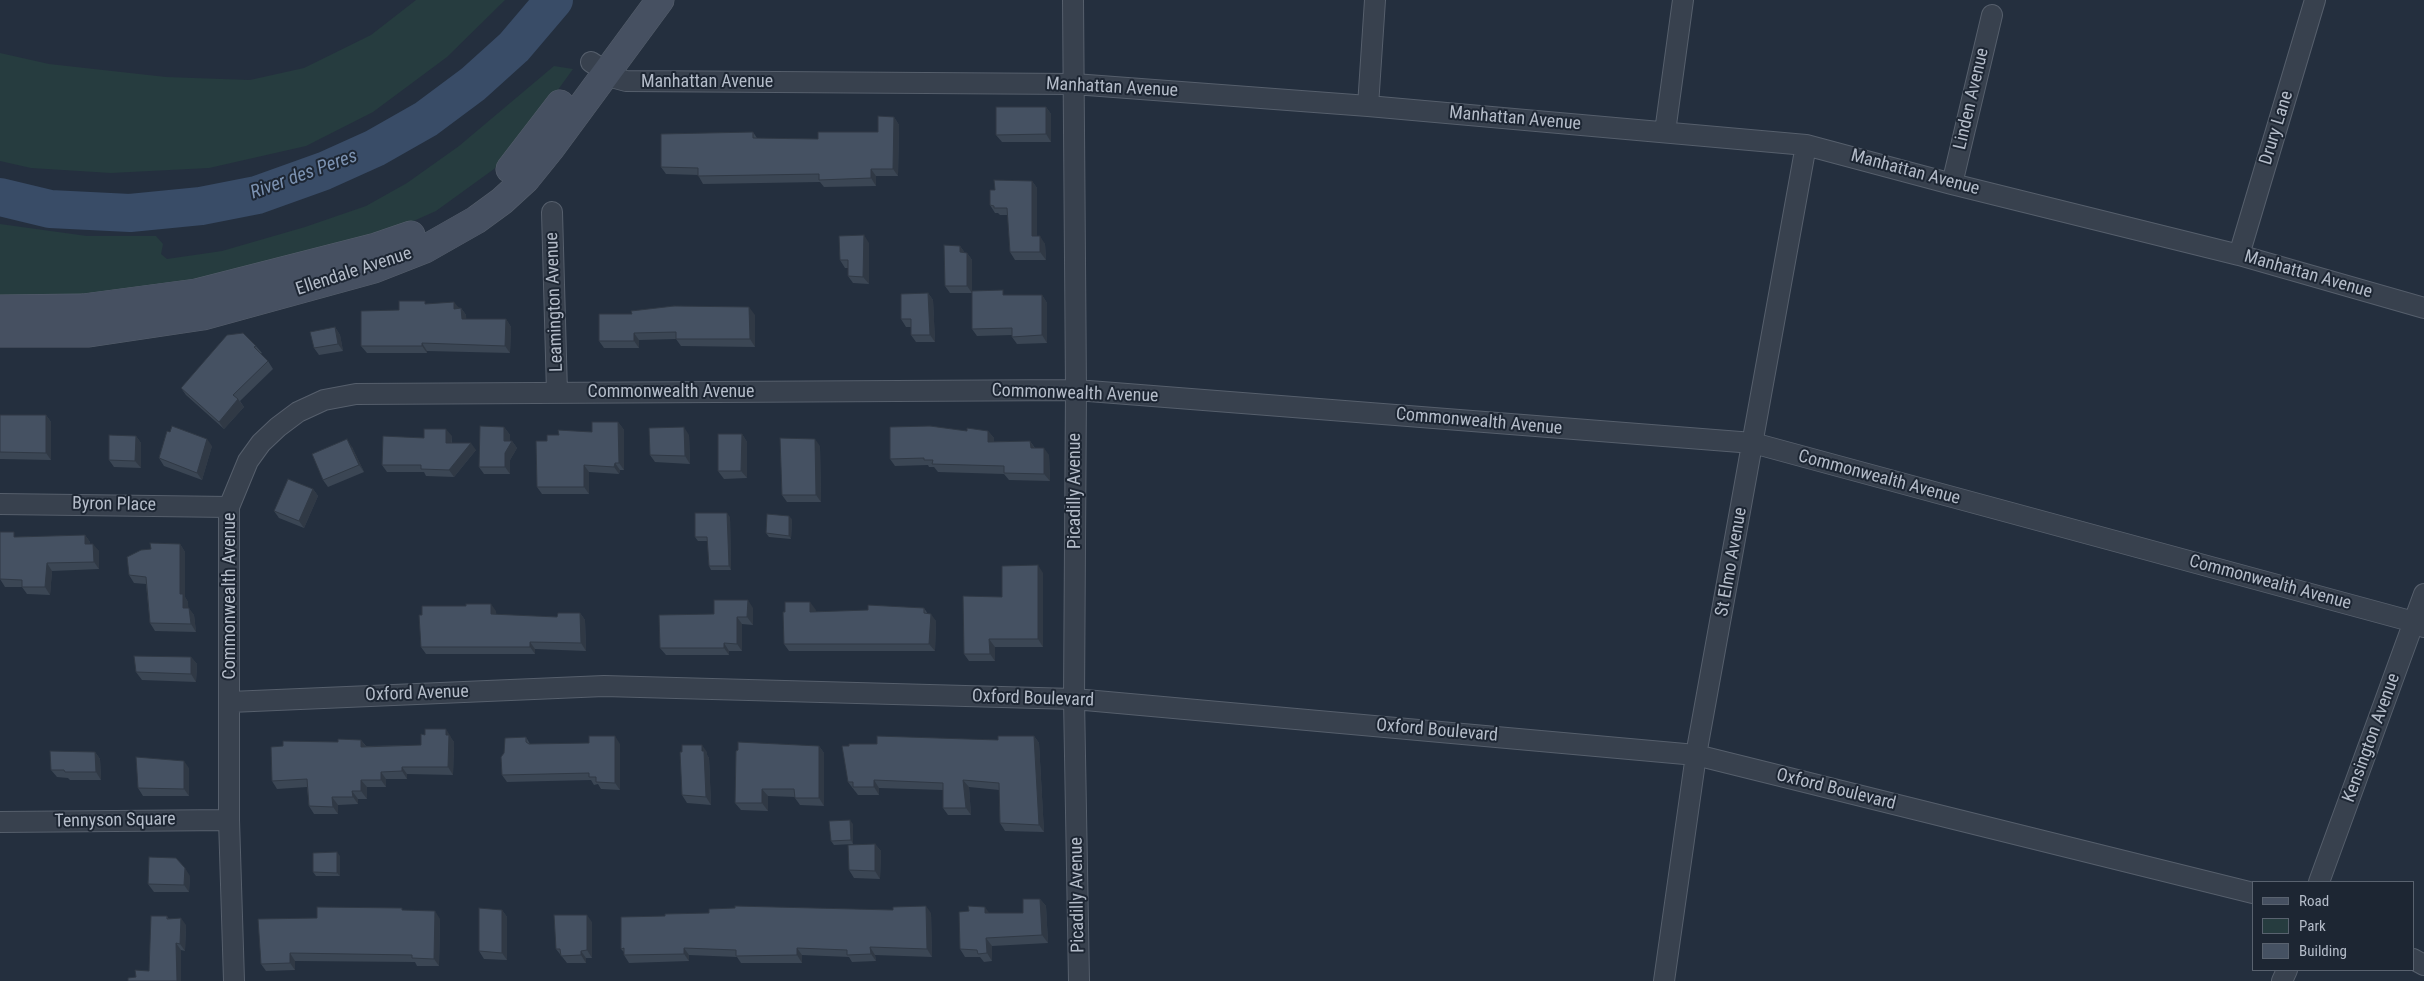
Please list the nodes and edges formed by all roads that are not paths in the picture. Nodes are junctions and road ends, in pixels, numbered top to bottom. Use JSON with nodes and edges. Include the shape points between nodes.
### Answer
{"nodes":[{"id":1,"x":637,"y":0,"type":"edge"},
{"id":2,"x":660,"y":0,"type":"edge"},
{"id":3,"x":1073,"y":0,"type":"edge"},
{"id":4,"x":1375,"y":0,"type":"edge"},
{"id":5,"x":1683,"y":0,"type":"edge"},
{"id":6,"x":2315,"y":0,"type":"edge"},
{"id":7,"x":1992,"y":15,"type":"dead end"},
{"id":8,"x":599,"y":68,"type":"junction"},
{"id":9,"x":1074,"y":84,"type":"junction"},
{"id":10,"x":1368,"y":106,"type":"junction"},
{"id":11,"x":1665,"y":132,"type":"junction"},
{"id":12,"x":1806,"y":145,"type":"junction"},
{"id":13,"x":1952,"y":184,"type":"junction"},
{"id":14,"x":552,"y":212,"type":"dead end"},
{"id":15,"x":2240,"y":255,"type":"junction"},
{"id":16,"x":2424,"y":308,"type":"edge"},
{"id":17,"x":0,"y":309,"type":"edge"},
{"id":18,"x":0,"y":333,"type":"edge"},
{"id":19,"x":1076,"y":390,"type":"junction"},
{"id":20,"x":558,"y":393,"type":"junction"},
{"id":21,"x":1753,"y":444,"type":"junction"},
{"id":22,"x":0,"y":504,"type":"edge"},
{"id":23,"x":228,"y":506,"type":"junction"},
{"id":24,"x":2424,"y":594,"type":"edge"},
{"id":25,"x":2419,"y":625,"type":"edge"},
{"id":26,"x":604,"y":686,"type":"joint"},
{"id":27,"x":1074,"y":699,"type":"junction"},
{"id":28,"x":230,"y":702,"type":"junction"},
{"id":29,"x":1696,"y":755,"type":"junction"},
{"id":30,"x":229,"y":820,"type":"junction"},
{"id":31,"x":0,"y":822,"type":"edge"},
{"id":32,"x":2319,"y":881,"type":"edge"},
{"id":33,"x":2252,"y":893,"type":"edge"},
{"id":34,"x":234,"y":981,"type":"edge"},
{"id":35,"x":1080,"y":981,"type":"edge"},
{"id":36,"x":1664,"y":981,"type":"edge"}],
"edges":[{"from":1,"to":8,"type":"main road","name":"Ellendale Avenue"},
{"from":2,"to":8,"type":"main road","name":"Ellendale Avenue"},
{"from":3,"to":9,"type":"street","name":"Picadilly Avenue"},
{"from":4,"to":10,"type":"street"},
{"from":5,"to":11,"type":"street"},
{"from":6,"to":15,"type":"street","name":"Drury Lane"},
{"from":7,"to":13,"type":"street","name":"Linden Avenue"},
{"from":8,"to":9,"type":"street","name":"Manhattan Avenue","via":[[626,81]]},
{"from":8,"to":17,"type":"main road","name":"Ellendale Avenue","via":[[510,168],[454,215],[394,242],[196,293],[83,308]]},
{"from":8,"to":18,"type":"main road","name":"Ellendale Avenue","via":[[526,179],[476,220],[425,249],[374,269],[203,316],[89,332]]},
{"from":9,"to":10,"type":"street","name":"Manhattan Avenue"},
{"from":9,"to":19,"type":"street","name":"Picadilly Avenue"},
{"from":10,"to":11,"type":"street","name":"Manhattan Avenue"},
{"from":11,"to":12,"type":"street","name":"Manhattan Avenue"},
{"from":12,"to":13,"type":"street","name":"Manhattan Avenue"},
{"from":12,"to":21,"type":"street","name":"St Elmo Avenue"},
{"from":13,"to":15,"type":"street","name":"Manhattan Avenue"},
{"from":14,"to":20,"type":"street","name":"Leamington Avenue"},
{"from":15,"to":16,"type":"street","name":"Manhattan Avenue"},
{"from":19,"to":20,"type":"street","name":"Commonwealth Avenue"},
{"from":19,"to":21,"type":"street","name":"Commonwealth Avenue"},
{"from":19,"to":27,"type":"street","name":"Picadilly Avenue"},
{"from":20,"to":23,"type":"street","name":"Commonwealth Avenue","via":[[356,394],[324,400],[298,412],[261,443],[248,461]]},
{"from":21,"to":25,"type":"street","name":"Commonwealth Avenue"},
{"from":21,"to":29,"type":"street","name":"St Elmo Avenue"},
{"from":22,"to":23,"type":"street","name":"Byron Place"},
{"from":23,"to":28,"type":"street","name":"Commonwealth Avenue"},
{"from":24,"to":25,"type":"street","name":"Kensington Avenue"},
{"from":25,"to":32,"type":"street","name":"Kensington Avenue"},
{"from":26,"to":27,"type":"street","name":"Oxford Boulevard"},
{"from":26,"to":28,"type":"street","name":"Oxford Avenue"},
{"from":27,"to":29,"type":"street","name":"Oxford Boulevard"},
{"from":27,"to":35,"type":"street","name":"Picadilly Avenue"},
{"from":28,"to":30,"type":"street","name":"Commonwealth Avenue"},
{"from":29,"to":33,"type":"street","name":"Oxford Boulevard"},
{"from":29,"to":36,"type":"street","name":"St Elmo Avenue"},
{"from":30,"to":31,"type":"street","name":"Tennyson Square"},
{"from":30,"to":34,"type":"street","name":"Commonwealth Avenue"}]}
